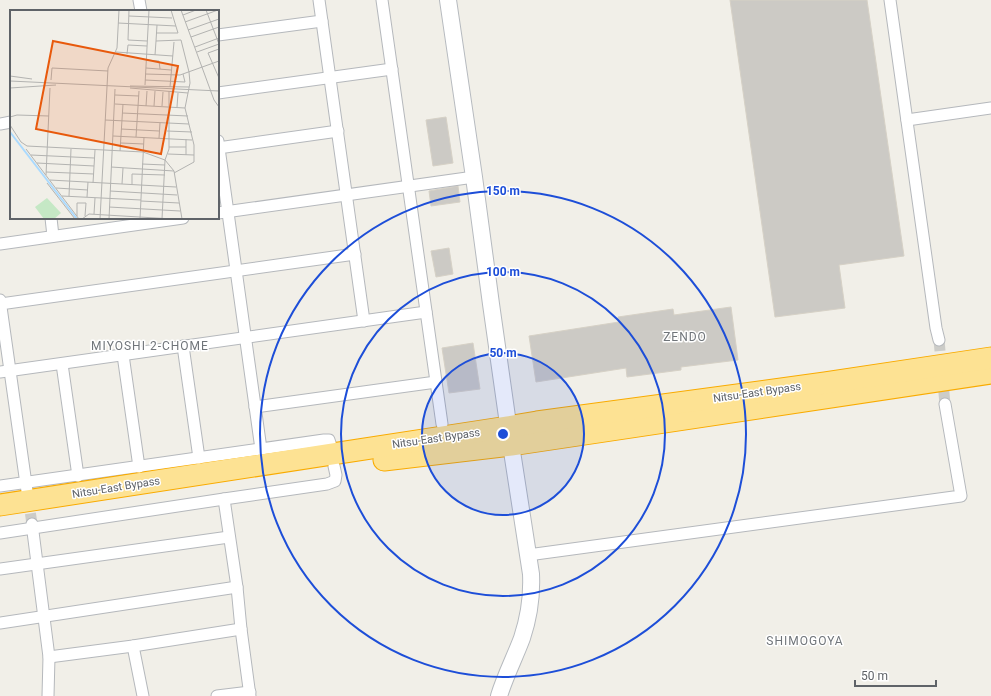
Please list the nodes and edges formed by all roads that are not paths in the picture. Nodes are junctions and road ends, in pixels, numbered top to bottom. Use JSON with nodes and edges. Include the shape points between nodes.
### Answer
{"nodes":[{"id":1,"x":140,"y":0,"type":"edge"},
{"id":2,"x":319,"y":0,"type":"edge"},
{"id":3,"x":382,"y":0,"type":"edge"},
{"id":4,"x":448,"y":0,"type":"edge"},
{"id":5,"x":890,"y":0,"type":"edge"},
{"id":6,"x":141,"y":10,"type":"edge"},
{"id":7,"x":322,"y":21,"type":"junction"},
{"id":8,"x":219,"y":36,"type":"edge"},
{"id":9,"x":392,"y":69,"type":"junction"},
{"id":10,"x":330,"y":77,"type":"junction"},
{"id":11,"x":219,"y":93,"type":"edge"},
{"id":12,"x":991,"y":108,"type":"edge"},
{"id":13,"x":907,"y":120,"type":"junction"},
{"id":14,"x":10,"y":122,"type":"edge"},
{"id":15,"x":0,"y":124,"type":"edge"},
{"id":16,"x":338,"y":131,"type":"junction"},
{"id":17,"x":219,"y":146,"type":"edge"},
{"id":18,"x":219,"y":159,"type":"edge"},
{"id":19,"x":474,"y":177,"type":"junction"},
{"id":20,"x":408,"y":186,"type":"junction"},
{"id":21,"x":347,"y":195,"type":"junction"},
{"id":22,"x":223,"y":212,"type":"edge"},
{"id":23,"x":51,"y":219,"type":"edge"},
{"id":24,"x":176,"y":219,"type":"edge"},
{"id":25,"x":54,"y":236,"type":"junction"},
{"id":26,"x":0,"y":244,"type":"edge"},
{"id":27,"x":355,"y":254,"type":"junction"},
{"id":28,"x":236,"y":271,"type":"junction"},
{"id":29,"x":0,"y":303,"type":"edge"},
{"id":30,"x":426,"y":312,"type":"junction"},
{"id":31,"x":364,"y":321,"type":"junction"},
{"id":32,"x":246,"y":338,"type":"junction"},
{"id":33,"x":939,"y":340,"type":"tunnel mouth"},
{"id":34,"x":991,"y":344,"type":"edge"},
{"id":35,"x":183,"y":346,"type":"junction"},
{"id":36,"x":123,"y":355,"type":"junction"},
{"id":37,"x":991,"y":358,"type":"edge"},
{"id":38,"x":62,"y":364,"type":"junction"},
{"id":39,"x":5,"y":372,"type":"edge"},
{"id":40,"x":991,"y":373,"type":"edge"},
{"id":41,"x":991,"y":381,"type":"edge"},
{"id":42,"x":436,"y":382,"type":"junction"},
{"id":43,"x":824,"y":383,"type":"junction"},
{"id":44,"x":916,"y":385,"type":"junction"},
{"id":45,"x":945,"y":404,"type":"tunnel mouth"},
{"id":46,"x":255,"y":407,"type":"junction"},
{"id":47,"x":442,"y":424,"type":"dead end"},
{"id":48,"x":510,"y":436,"type":"junction"},
{"id":49,"x":261,"y":449,"type":"junction"},
{"id":50,"x":199,"y":458,"type":"junction"},
{"id":51,"x":333,"y":460,"type":"junction"},
{"id":52,"x":139,"y":467,"type":"junction"},
{"id":53,"x":78,"y":476,"type":"junction"},
{"id":54,"x":0,"y":486,"type":"edge"},
{"id":55,"x":224,"y":499,"type":"junction"},
{"id":56,"x":0,"y":505,"type":"edge"},
{"id":57,"x":27,"y":507,"type":"junction"},
{"id":58,"x":0,"y":517,"type":"edge"},
{"id":59,"x":0,"y":533,"type":"edge"},
{"id":60,"x":229,"y":537,"type":"junction"},
{"id":61,"x":528,"y":555,"type":"junction"},
{"id":62,"x":37,"y":564,"type":"junction"},
{"id":63,"x":0,"y":570,"type":"edge"},
{"id":64,"x":237,"y":587,"type":"junction"},
{"id":65,"x":44,"y":616,"type":"junction"},
{"id":66,"x":0,"y":623,"type":"edge"},
{"id":67,"x":241,"y":629,"type":"junction"},
{"id":68,"x":134,"y":646,"type":"junction"},
{"id":69,"x":50,"y":657,"type":"junction"},
{"id":70,"x":250,"y":694,"type":"edge"},
{"id":71,"x":48,"y":696,"type":"edge"},
{"id":72,"x":143,"y":696,"type":"edge"},
{"id":73,"x":217,"y":696,"type":"edge"},
{"id":74,"x":499,"y":696,"type":"edge"}],
"edges":[{"from":1,"to":6,"type":"street"},
{"from":2,"to":7,"type":"street"},
{"from":3,"to":9,"type":"street"},
{"from":4,"to":19,"type":"street"},
{"from":5,"to":13,"type":"street"},
{"from":7,"to":8,"type":"street"},
{"from":7,"to":10,"type":"street"},
{"from":9,"to":10,"type":"street"},
{"from":9,"to":20,"type":"street"},
{"from":10,"to":11,"type":"street"},
{"from":10,"to":16,"type":"street"},
{"from":12,"to":13,"type":"street"},
{"from":13,"to":33,"type":"street"},
{"from":14,"to":15,"type":"street"},
{"from":16,"to":17,"type":"street"},
{"from":16,"to":21,"type":"street"},
{"from":18,"to":22,"type":"street"},
{"from":19,"to":20,"type":"street"},
{"from":19,"to":48,"type":"street"},
{"from":20,"to":21,"type":"street"},
{"from":20,"to":30,"type":"street"},
{"from":21,"to":22,"type":"street"},
{"from":21,"to":27,"type":"street"},
{"from":22,"to":28,"type":"street"},
{"from":23,"to":25,"type":"street"},
{"from":24,"to":25,"type":"street"},
{"from":25,"to":26,"type":"street"},
{"from":27,"to":28,"type":"street"},
{"from":27,"to":31,"type":"street"},
{"from":28,"to":29,"type":"street"},
{"from":28,"to":32,"type":"street"},
{"from":29,"to":39,"type":"street"},
{"from":30,"to":31,"type":"street"},
{"from":30,"to":42,"type":"street"},
{"from":31,"to":32,"type":"street"},
{"from":32,"to":35,"type":"street"},
{"from":32,"to":46,"type":"street"},
{"from":34,"to":43,"type":"highway"},
{"from":35,"to":36,"type":"street"},
{"from":35,"to":50,"type":"street"},
{"from":36,"to":38,"type":"street"},
{"from":36,"to":52,"type":"street"},
{"from":37,"to":43,"type":"highway","name":"Nitsu-East Bypass"},
{"from":38,"to":39,"type":"street"},
{"from":38,"to":53,"type":"street"},
{"from":39,"to":57,"type":"street"},
{"from":40,"to":44,"type":"highway","name":"Nitsu-East Bypass"},
{"from":41,"to":44,"type":"highway"},
{"from":42,"to":46,"type":"street"},
{"from":42,"to":47,"type":"street"},
{"from":43,"to":48,"type":"highway","name":"Nitsu-East Bypass","via":[[536,422]]},
{"from":44,"to":48,"type":"highway","name":"Nitsu-East Bypass"},
{"from":45,"to":61,"type":"street","via":[[961,496]]},
{"from":46,"to":49,"type":"street"},
{"from":48,"to":51,"type":"highway","name":"Nitsu-East Bypass"},
{"from":48,"to":61,"type":"street"},
{"from":49,"to":50,"type":"street"},
{"from":49,"to":51,"type":"street","via":[[329,440]]},
{"from":50,"to":52,"type":"street"},
{"from":51,"to":55,"type":"street","via":[[335,481],[327,484]]},
{"from":51,"to":57,"type":"highway","name":"Nitsu-East Bypass"},
{"from":52,"to":53,"type":"street"},
{"from":53,"to":57,"type":"street"},
{"from":54,"to":57,"type":"street"},
{"from":55,"to":57,"type":"street"},
{"from":55,"to":60,"type":"street"},
{"from":56,"to":57,"type":"highway","name":"Nitsu-East Bypass"},
{"from":57,"to":58,"type":"highway","name":"Nitsu-East Bypass"},
{"from":57,"to":59,"type":"street"},
{"from":57,"to":62,"type":"street"},
{"from":60,"to":62,"type":"street"},
{"from":60,"to":64,"type":"street"},
{"from":61,"to":74,"type":"street","via":[[532,588],[527,620]]},
{"from":62,"to":63,"type":"street"},
{"from":62,"to":65,"type":"street"},
{"from":64,"to":65,"type":"street"},
{"from":64,"to":67,"type":"street"},
{"from":65,"to":66,"type":"street"},
{"from":65,"to":69,"type":"street"},
{"from":67,"to":68,"type":"street"},
{"from":67,"to":70,"type":"street"},
{"from":68,"to":69,"type":"street"},
{"from":68,"to":72,"type":"street"},
{"from":69,"to":71,"type":"street"},
{"from":70,"to":73,"type":"street"}]}
